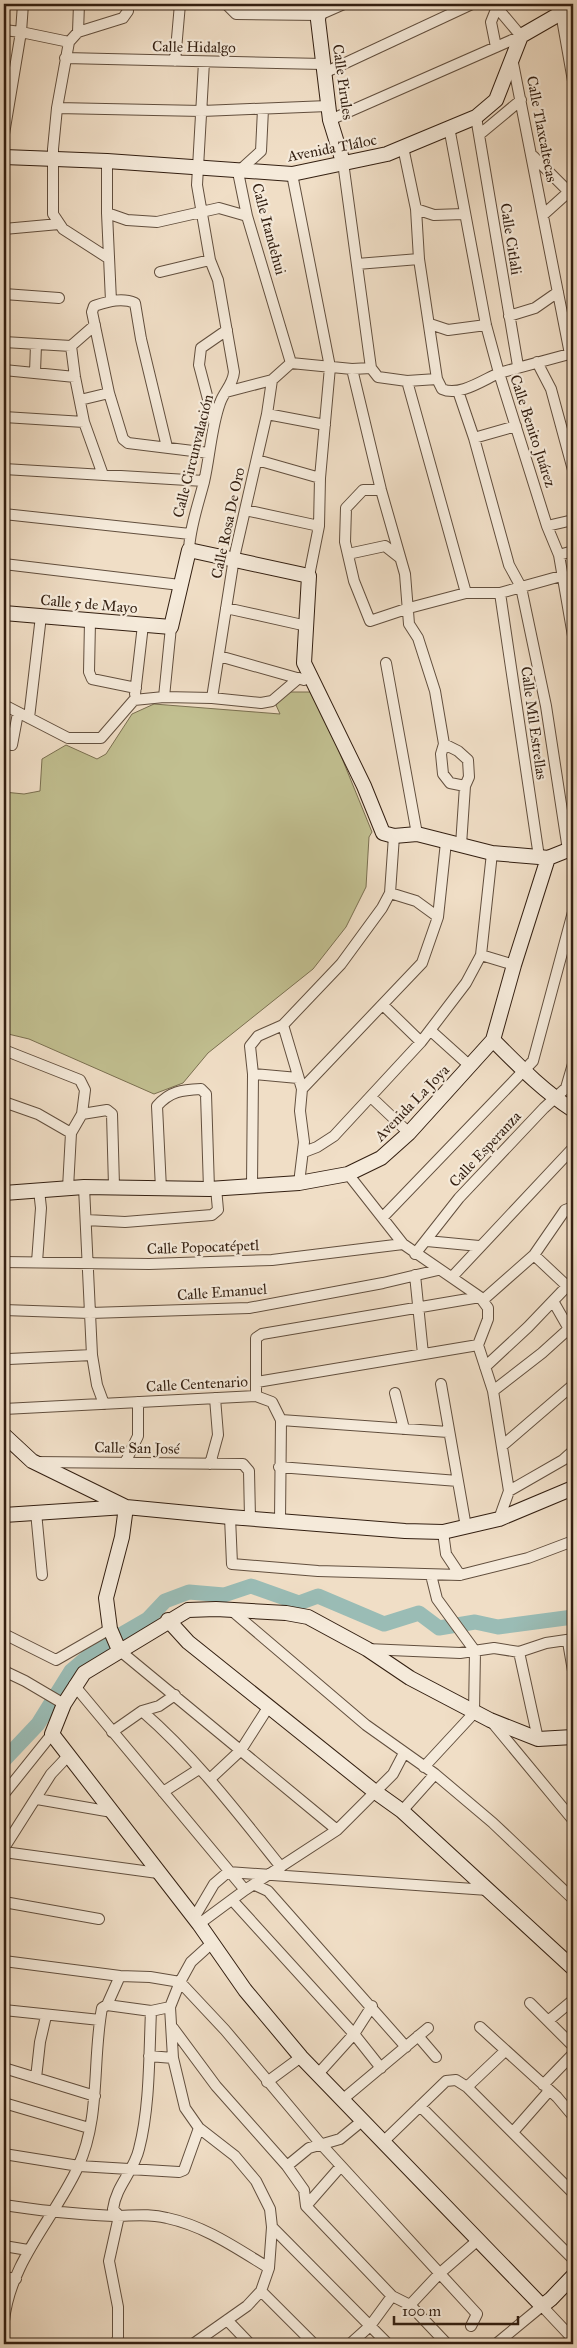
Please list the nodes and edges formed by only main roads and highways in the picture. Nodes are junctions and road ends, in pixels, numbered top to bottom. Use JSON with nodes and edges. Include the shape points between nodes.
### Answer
{"nodes":[{"id":1,"x":319,"y":9,"type":"edge"},
{"id":2,"x":564,"y":9,"type":"edge"},
{"id":3,"x":4,"y":157,"type":"edge"},
{"id":4,"x":343,"y":162,"type":"junction"},
{"id":5,"x":4,"y":613,"type":"edge"},
{"id":6,"x":171,"y":627,"type":"joint"},
{"id":7,"x":571,"y":849,"type":"edge"},
{"id":8,"x":544,"y":857,"type":"junction"},
{"id":9,"x":493,"y":1040,"type":"junction"},
{"id":10,"x":573,"y":1110,"type":"edge"},
{"id":11,"x":4,"y":1193,"type":"edge"},
{"id":12,"x":4,"y":1435,"type":"edge"},
{"id":13,"x":573,"y":1488,"type":"edge"},
{"id":14,"x":126,"y":1507,"type":"junction"},
{"id":15,"x":4,"y":1515,"type":"edge"},
{"id":16,"x":168,"y":1620,"type":"junction"},
{"id":17,"x":119,"y":1650,"type":"junction"},
{"id":18,"x":572,"y":1739,"type":"edge"},
{"id":19,"x":573,"y":1968,"type":"edge"},
{"id":20,"x":573,"y":2276,"type":"edge"}],
"edges":[{"from":1,"to":4,"type":"main road","name":"Calle Pirules","via":[[329,113]]},
{"from":2,"to":4,"type":"main road","name":"Avenida Tláloc","via":[[521,36],[496,100],[476,117],[387,154]]},
{"from":3,"to":4,"type":"main road","name":"Avenida Tláloc","via":[[292,174]]},
{"from":5,"to":6,"type":"main road","name":"Calle 5 de Mayo"},
{"from":6,"to":8,"type":"main road","name":"Calle Circunvalación","via":[[189,550],[309,576],[304,663],[364,786],[383,833],[394,836],[417,834],[492,853]]},
{"from":7,"to":8,"type":"main road"},
{"from":8,"to":9,"type":"main road","name":"Avenida La Joya"},
{"from":9,"to":10,"type":"main road","via":[[554,1098]]},
{"from":9,"to":11,"type":"main road","name":"Avenida La Joya","via":[[409,1133],[380,1158],[348,1174],[299,1183],[212,1189],[114,1186]]},
{"from":12,"to":14,"type":"main road","via":[[32,1462]]},
{"from":13,"to":14,"type":"main road","via":[[499,1519],[443,1532]]},
{"from":14,"to":15,"type":"main road"},
{"from":14,"to":17,"type":"main road","via":[[122,1537],[106,1598],[110,1628]]},
{"from":16,"to":17,"type":"main road"},
{"from":16,"to":18,"type":"main road","via":[[188,1610],[286,1613],[308,1617],[367,1649],[410,1678],[490,1720],[538,1739]]},
{"from":16,"to":19,"type":"main road","via":[[188,1642],[402,1810]]},
{"from":17,"to":20,"type":"main road","via":[[84,1673],[64,1704],[52,1734],[245,1990],[301,2057],[362,2121],[542,2306]]}]}
